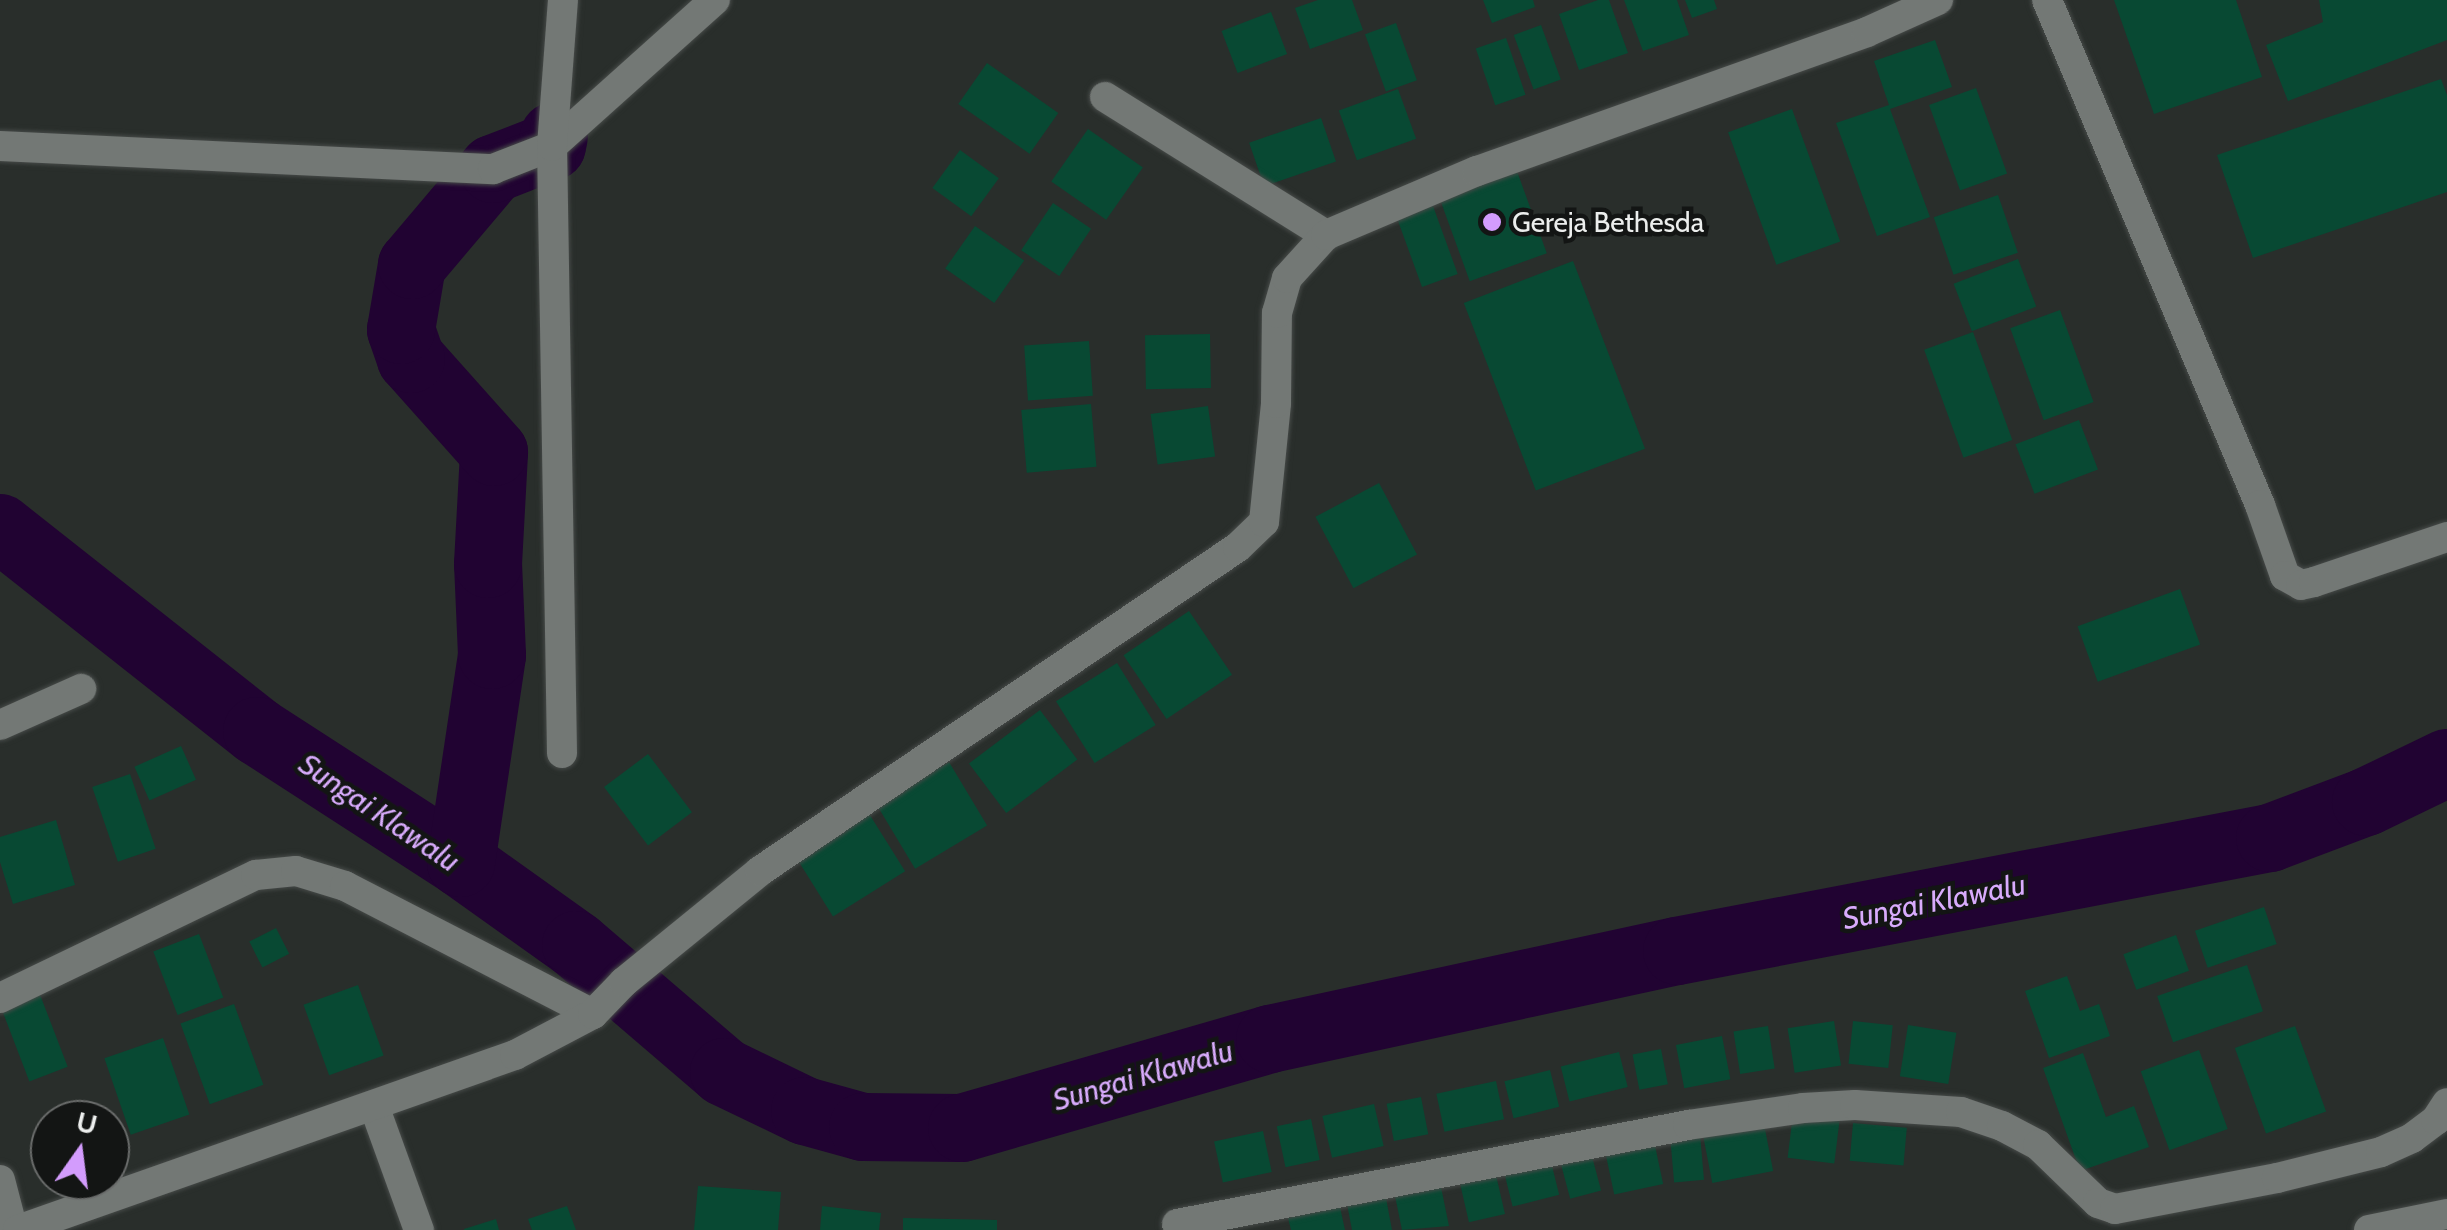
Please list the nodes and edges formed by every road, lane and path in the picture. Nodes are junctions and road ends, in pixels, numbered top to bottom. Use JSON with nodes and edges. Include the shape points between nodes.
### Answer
{"nodes":[{"id":1,"x":563,"y":0,"type":"edge"},
{"id":2,"x":715,"y":0,"type":"edge"},
{"id":3,"x":1938,"y":0,"type":"edge"},
{"id":4,"x":2047,"y":0,"type":"edge"},
{"id":5,"x":1105,"y":97,"type":"dead end"},
{"id":6,"x":0,"y":146,"type":"edge"},
{"id":7,"x":552,"y":146,"type":"junction"},
{"id":8,"x":1326,"y":235,"type":"junction"},
{"id":9,"x":2447,"y":537,"type":"edge"},
{"id":10,"x":80,"y":688,"type":"dead end"},
{"id":11,"x":0,"y":725,"type":"edge"},
{"id":12,"x":562,"y":753,"type":"dead end"},
{"id":13,"x":0,"y":998,"type":"edge"},
{"id":14,"x":608,"y":999,"type":"junction"},
{"id":15,"x":2447,"y":1103,"type":"edge"},
{"id":16,"x":374,"y":1106,"type":"junction"},
{"id":17,"x":0,"y":1180,"type":"edge"},
{"id":18,"x":2447,"y":1214,"type":"edge"},
{"id":19,"x":1178,"y":1224,"type":"dead end"},
{"id":20,"x":15,"y":1230,"type":"edge"},
{"id":21,"x":420,"y":1230,"type":"edge"},
{"id":22,"x":2369,"y":1230,"type":"edge"}],
"edges":[{"from":1,"to":7,"type":"street"},
{"from":2,"to":7,"type":"street"},
{"from":3,"to":8,"type":"street","via":[[1867,32],[1477,171]]},
{"from":4,"to":9,"type":"street","via":[[2285,576],[2302,585]]},
{"from":5,"to":8,"type":"street"},
{"from":6,"to":7,"type":"street","via":[[493,168]]},
{"from":7,"to":12,"type":"street"},
{"from":8,"to":14,"type":"street","via":[[1287,278],[1276,313],[1271,474],[1264,522],[1256,532],[760,872]]},
{"from":10,"to":11,"type":"street"},
{"from":13,"to":14,"type":"street","via":[[256,876],[296,871]]},
{"from":14,"to":16,"type":"street","via":[[515,1055]]},
{"from":15,"to":19,"type":"street","via":[[2436,1120],[2382,1152],[2115,1209],[2098,1202],[2038,1146],[2002,1126],[1961,1112],[1870,1105],[1688,1126]]},
{"from":16,"to":20,"type":"street"},
{"from":16,"to":21,"type":"street"},
{"from":17,"to":20,"type":"street"},
{"from":18,"to":22,"type":"street"}]}
